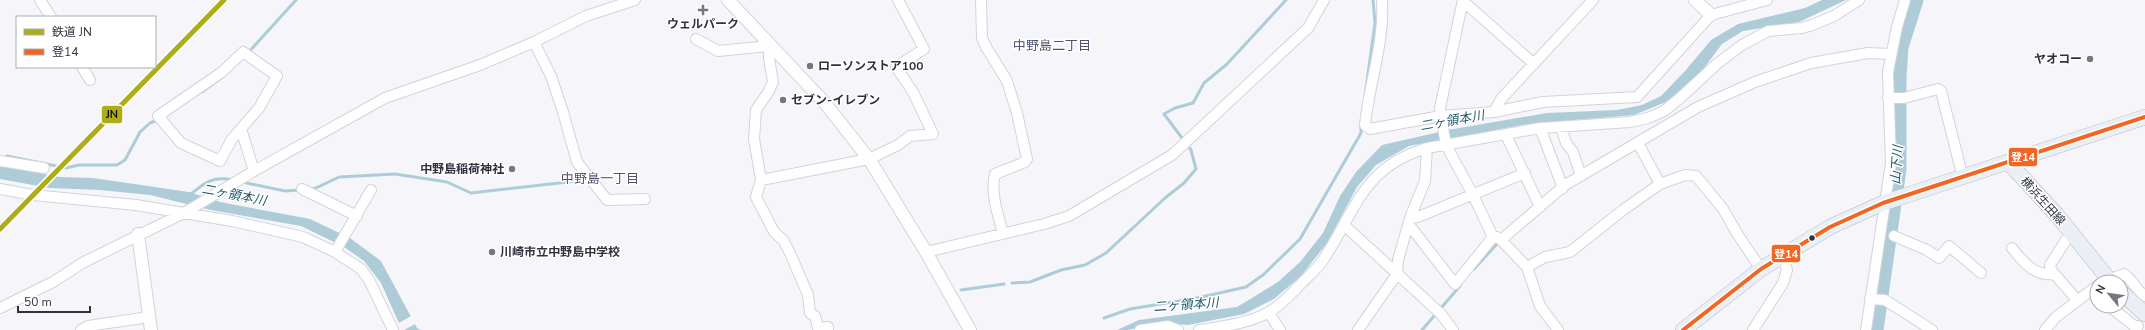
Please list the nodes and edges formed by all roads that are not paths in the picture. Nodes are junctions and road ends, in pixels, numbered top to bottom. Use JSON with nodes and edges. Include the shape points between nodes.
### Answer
{"nodes":[{"id":1,"x":40,"y":0,"type":"edge"},
{"id":2,"x":635,"y":0,"type":"edge"},
{"id":3,"x":728,"y":0,"type":"edge"},
{"id":4,"x":898,"y":0,"type":"edge"},
{"id":5,"x":981,"y":0,"type":"edge"},
{"id":6,"x":1324,"y":0,"type":"edge"},
{"id":7,"x":1382,"y":0,"type":"edge"},
{"id":8,"x":1463,"y":0,"type":"edge"},
{"id":9,"x":1594,"y":0,"type":"edge"},
{"id":10,"x":1695,"y":0,"type":"edge"},
{"id":11,"x":1765,"y":0,"type":"edge"},
{"id":12,"x":1859,"y":0,"type":"edge"},
{"id":13,"x":1905,"y":0,"type":"edge"},
{"id":14,"x":1711,"y":15,"type":"junction"},
{"id":15,"x":50,"y":16,"type":"edge"},
{"id":16,"x":696,"y":39,"type":"dead end"},
{"id":17,"x":534,"y":42,"type":"junction"},
{"id":18,"x":769,"y":46,"type":"junction"},
{"id":19,"x":1891,"y":54,"type":"junction"},
{"id":20,"x":1534,"y":64,"type":"junction"},
{"id":21,"x":83,"y":68,"type":"edge"},
{"id":22,"x":90,"y":80,"type":"dead end"},
{"id":23,"x":1888,"y":98,"type":"junction"},
{"id":24,"x":1494,"y":112,"type":"junction"},
{"id":25,"x":2145,"y":117,"type":"edge"},
{"id":26,"x":1441,"y":119,"type":"junction"},
{"id":27,"x":1561,"y":127,"type":"junction"},
{"id":28,"x":1540,"y":128,"type":"junction"},
{"id":29,"x":241,"y":129,"type":"junction"},
{"id":30,"x":1506,"y":135,"type":"junction"},
{"id":31,"x":1638,"y":143,"type":"junction"},
{"id":32,"x":1446,"y":144,"type":"junction"},
{"id":33,"x":1427,"y":148,"type":"junction"},
{"id":34,"x":869,"y":159,"type":"junction"},
{"id":35,"x":0,"y":160,"type":"edge"},
{"id":36,"x":2009,"y":163,"type":"junction"},
{"id":37,"x":44,"y":168,"type":"dead end"},
{"id":38,"x":254,"y":171,"type":"junction"},
{"id":39,"x":1525,"y":173,"type":"junction"},
{"id":40,"x":1581,"y":176,"type":"junction"},
{"id":41,"x":1963,"y":178,"type":"junction"},
{"id":42,"x":761,"y":180,"type":"junction"},
{"id":43,"x":1660,"y":184,"type":"junction"},
{"id":44,"x":1563,"y":188,"type":"junction"},
{"id":45,"x":4,"y":189,"type":"edge"},
{"id":46,"x":302,"y":189,"type":"dead end"},
{"id":47,"x":371,"y":190,"type":"dead end"},
{"id":48,"x":1473,"y":195,"type":"junction"},
{"id":49,"x":0,"y":197,"type":"edge"},
{"id":50,"x":645,"y":199,"type":"dead end"},
{"id":51,"x":1890,"y":201,"type":"junction"},
{"id":52,"x":1540,"y":207,"type":"junction"},
{"id":53,"x":188,"y":211,"type":"junction"},
{"id":54,"x":357,"y":216,"type":"junction"},
{"id":55,"x":1410,"y":222,"type":"junction"},
{"id":56,"x":1344,"y":225,"type":"junction"},
{"id":57,"x":1003,"y":232,"type":"junction"},
{"id":58,"x":138,"y":234,"type":"junction"},
{"id":59,"x":1894,"y":236,"type":"dead end"},
{"id":60,"x":1497,"y":239,"type":"junction"},
{"id":61,"x":2066,"y":240,"type":"junction"},
{"id":62,"x":2012,"y":248,"type":"dead end"},
{"id":63,"x":336,"y":249,"type":"junction"},
{"id":64,"x":926,"y":252,"type":"junction"},
{"id":65,"x":1782,"y":254,"type":"junction"},
{"id":66,"x":1527,"y":267,"type":"junction"},
{"id":67,"x":1761,"y":269,"type":"junction"},
{"id":68,"x":1398,"y":274,"type":"junction"},
{"id":69,"x":1981,"y":274,"type":"dead end"},
{"id":70,"x":2053,"y":274,"type":"junction"},
{"id":71,"x":2092,"y":274,"type":"edge"},
{"id":72,"x":2094,"y":274,"type":"edge"},
{"id":73,"x":2129,"y":277,"type":"edge"},
{"id":74,"x":2089,"y":292,"type":"edge"},
{"id":75,"x":2145,"y":296,"type":"edge"},
{"id":76,"x":1873,"y":299,"type":"junction"},
{"id":77,"x":2077,"y":300,"type":"junction"},
{"id":78,"x":2129,"y":303,"type":"edge"},
{"id":79,"x":0,"y":308,"type":"edge"},
{"id":80,"x":2129,"y":310,"type":"edge"},
{"id":81,"x":1269,"y":313,"type":"junction"},
{"id":82,"x":2118,"y":314,"type":"edge"},
{"id":83,"x":149,"y":317,"type":"junction"},
{"id":84,"x":2143,"y":321,"type":"edge"},
{"id":85,"x":2051,"y":328,"type":"edge"},
{"id":86,"x":80,"y":330,"type":"edge"},
{"id":87,"x":151,"y":330,"type":"edge"},
{"id":88,"x":393,"y":330,"type":"edge"},
{"id":89,"x":828,"y":330,"type":"edge"},
{"id":90,"x":970,"y":330,"type":"edge"},
{"id":91,"x":1140,"y":330,"type":"edge"},
{"id":92,"x":1178,"y":330,"type":"edge"},
{"id":93,"x":1199,"y":330,"type":"edge"},
{"id":94,"x":1280,"y":330,"type":"edge"},
{"id":95,"x":1358,"y":330,"type":"edge"},
{"id":96,"x":1453,"y":330,"type":"edge"},
{"id":97,"x":1558,"y":330,"type":"edge"},
{"id":98,"x":1683,"y":330,"type":"edge"},
{"id":99,"x":1753,"y":330,"type":"edge"},
{"id":100,"x":1866,"y":330,"type":"edge"},
{"id":101,"x":1932,"y":330,"type":"edge"}],
"edges":[{"from":1,"to":15,"type":"street"},
{"from":2,"to":17,"type":"street","via":[[586,16]]},
{"from":3,"to":18,"type":"street"},
{"from":4,"to":34,"type":"street","via":[[924,50],[896,67],[913,92],[933,134],[910,136]]},
{"from":5,"to":57,"type":"street","via":[[982,38],[1007,81],[1027,159],[995,174],[993,181]]},
{"from":6,"to":57,"type":"street","via":[[1308,28],[1172,155],[1069,216]]},
{"from":7,"to":26,"type":"street","via":[[1383,17],[1366,125],[1370,129]]},
{"from":8,"to":20,"type":"street"},
{"from":8,"to":26,"type":"street","via":[[1440,108]]},
{"from":9,"to":20,"type":"street"},
{"from":10,"to":14,"type":"street"},
{"from":11,"to":14,"type":"street"},
{"from":12,"to":27,"type":"street","via":[[1834,16],[1812,25],[1768,31],[1742,45],[1679,99],[1648,118],[1630,122]]},
{"from":13,"to":19,"type":"street"},
{"from":14,"to":24,"type":"street","via":[[1637,97],[1543,102]]},
{"from":16,"to":18,"type":"street","via":[[718,51]]},
{"from":17,"to":38,"type":"street","via":[[449,77],[397,93]]},
{"from":17,"to":50,"type":"street","via":[[551,76],[577,162],[607,200]]},
{"from":18,"to":34,"type":"street","via":[[824,102]]},
{"from":18,"to":42,"type":"street","via":[[773,82],[756,110],[755,118],[754,139]]},
{"from":19,"to":23,"type":"street"},
{"from":19,"to":31,"type":"street","via":[[1868,53],[1811,63],[1755,82],[1698,106]]},
{"from":20,"to":24,"type":"street","via":[[1501,99]]},
{"from":21,"to":22,"type":"street"},
{"from":23,"to":41,"type":"street","via":[[1904,98],[1938,89],[1941,91]]},
{"from":23,"to":51,"type":"street"},
{"from":24,"to":26,"type":"street"},
{"from":25,"to":36,"type":"main road"},
{"from":26,"to":32,"type":"street"},
{"from":27,"to":28,"type":"street"},
{"from":27,"to":40,"type":"street"},
{"from":28,"to":30,"type":"street"},
{"from":28,"to":44,"type":"street"},
{"from":29,"to":29,"type":"street","via":[[220,161],[181,143],[158,116],[222,72],[243,52],[277,76],[259,108]]},
{"from":29,"to":38,"type":"street"},
{"from":30,"to":32,"type":"street"},
{"from":30,"to":39,"type":"street"},
{"from":31,"to":40,"type":"street"},
{"from":31,"to":43,"type":"street"},
{"from":32,"to":33,"type":"street"},
{"from":32,"to":48,"type":"street"},
{"from":33,"to":55,"type":"street","via":[[1425,181]]},
{"from":33,"to":56,"type":"street","via":[[1387,166],[1370,182]]},
{"from":34,"to":42,"type":"street"},
{"from":34,"to":64,"type":"street"},
{"from":35,"to":37,"type":"street"},
{"from":36,"to":41,"type":"main road"},
{"from":36,"to":61,"type":"main road","name":"横浜生田線"},
{"from":36,"to":72,"type":"main road","name":"横浜生田線","via":[[2056,214]]},
{"from":38,"to":53,"type":"street"},
{"from":39,"to":48,"type":"street"},
{"from":39,"to":52,"type":"street"},
{"from":40,"to":44,"type":"street"},
{"from":41,"to":51,"type":"main road"},
{"from":42,"to":89,"type":"street","via":[[756,197],[763,213],[790,253],[808,295],[810,313],[815,316],[818,328],[828,327]]},
{"from":43,"to":66,"type":"street","via":[[1570,252],[1545,257]]},
{"from":43,"to":67,"type":"street","via":[[1685,175],[1696,176],[1723,209]]},
{"from":44,"to":52,"type":"street"},
{"from":45,"to":49,"type":"street"},
{"from":45,"to":53,"type":"street","via":[[33,195]]},
{"from":46,"to":54,"type":"street"},
{"from":47,"to":54,"type":"street"},
{"from":48,"to":55,"type":"street"},
{"from":48,"to":60,"type":"street"},
{"from":51,"to":65,"type":"main road","via":[[1830,227]]},
{"from":51,"to":76,"type":"street"},
{"from":52,"to":60,"type":"street"},
{"from":53,"to":58,"type":"street"},
{"from":53,"to":63,"type":"street","via":[[303,237]]},
{"from":54,"to":63,"type":"street"},
{"from":55,"to":60,"type":"street","via":[[1455,284]]},
{"from":55,"to":68,"type":"street","via":[[1398,260]]},
{"from":56,"to":68,"type":"street"},
{"from":56,"to":81,"type":"street","via":[[1324,259]]},
{"from":57,"to":64,"type":"street"},
{"from":58,"to":79,"type":"street","via":[[84,262],[53,282]]},
{"from":58,"to":83,"type":"street"},
{"from":59,"to":69,"type":"street","via":[[1939,258],[1949,246]]},
{"from":60,"to":66,"type":"street"},
{"from":61,"to":70,"type":"street","via":[[2050,265]]},
{"from":61,"to":71,"type":"main road","name":"横浜生田線"},
{"from":62,"to":70,"type":"street","via":[[2023,263],[2043,275]]},
{"from":63,"to":88,"type":"street","via":[[361,269],[369,280]]},
{"from":64,"to":90,"type":"street"},
{"from":65,"to":67,"type":"main road"},
{"from":65,"to":99,"type":"street","via":[[1787,270],[1782,283]]},
{"from":66,"to":97,"type":"street","via":[[1540,306]]},
{"from":67,"to":98,"type":"main road"},
{"from":68,"to":95,"type":"street"},
{"from":68,"to":96,"type":"street","via":[[1439,311]]},
{"from":70,"to":77,"type":"street"},
{"from":73,"to":75,"type":"street"},
{"from":74,"to":77,"type":"street"},
{"from":76,"to":100,"type":"street"},
{"from":76,"to":101,"type":"street","via":[[1886,300]]},
{"from":77,"to":85,"type":"street","via":[[2056,317]]},
{"from":78,"to":84,"type":"main road"},
{"from":80,"to":84,"type":"main road"},
{"from":81,"to":93,"type":"street"},
{"from":81,"to":94,"type":"street"},
{"from":82,"to":84,"type":"street","via":[[2137,328]]},
{"from":83,"to":86,"type":"street","via":[[88,326]]},
{"from":83,"to":87,"type":"street"},
{"from":91,"to":92,"type":"street","via":[[1168,326]]}]}
